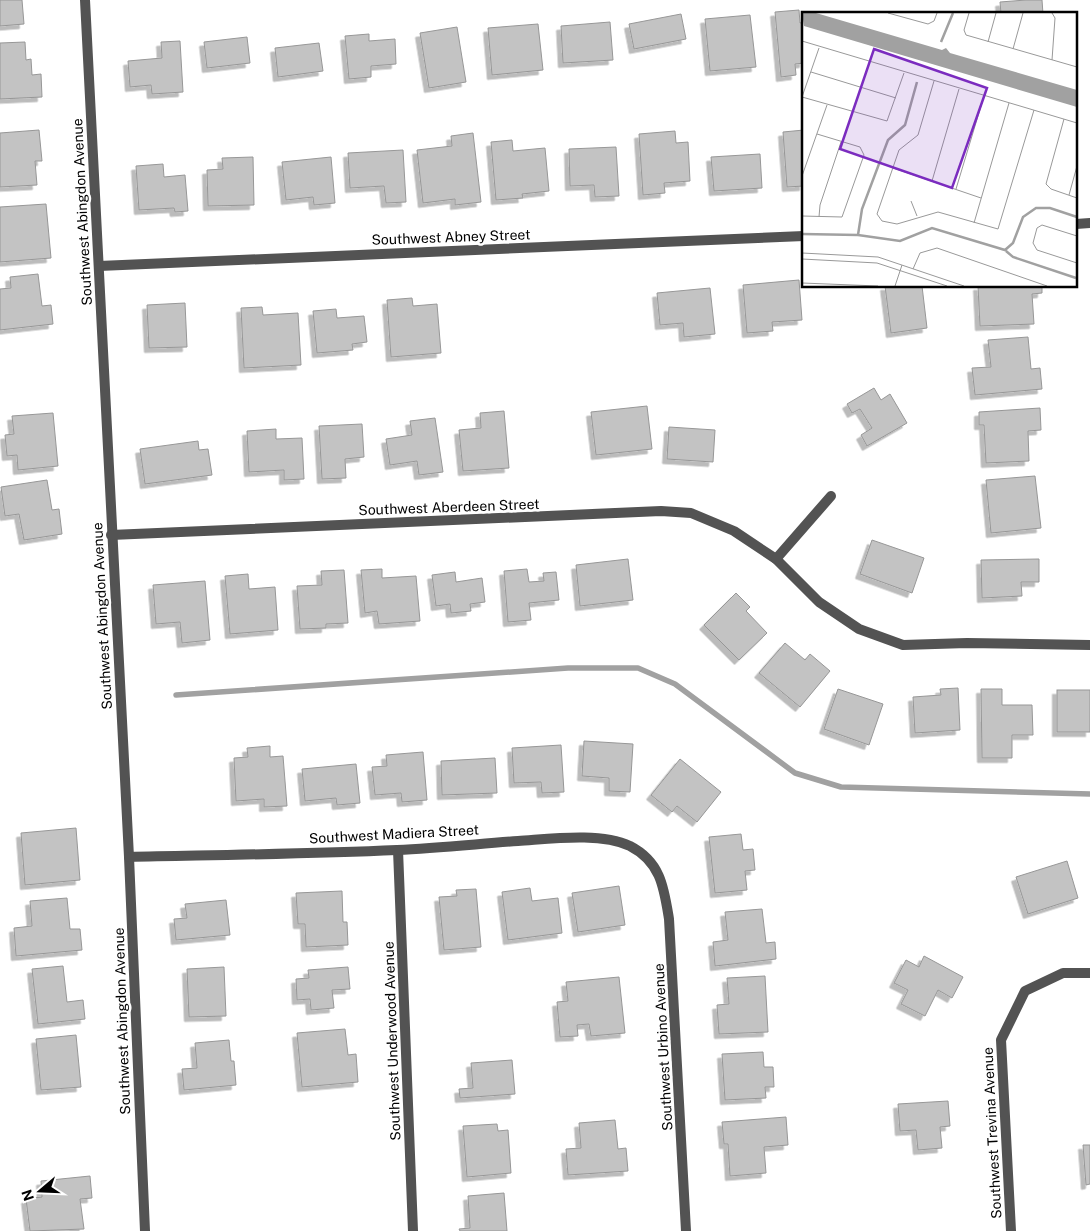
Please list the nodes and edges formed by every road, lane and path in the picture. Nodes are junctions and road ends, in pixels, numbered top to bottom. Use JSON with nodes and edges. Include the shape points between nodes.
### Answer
{"nodes":[{"id":1,"x":85,"y":0,"type":"edge"},
{"id":2,"x":802,"y":236,"type":"edge"},
{"id":3,"x":99,"y":266,"type":"junction"},
{"id":4,"x":830,"y":496,"type":"dead end"},
{"id":5,"x":111,"y":534,"type":"junction"},
{"id":6,"x":776,"y":559,"type":"junction"},
{"id":7,"x":1090,"y":645,"type":"edge"},
{"id":8,"x":398,"y":850,"type":"junction"},
{"id":9,"x":128,"y":857,"type":"junction"},
{"id":10,"x":654,"y":864,"type":"joint"},
{"id":11,"x":1090,"y":972,"type":"edge"},
{"id":12,"x":145,"y":1231,"type":"edge"},
{"id":13,"x":413,"y":1231,"type":"edge"},
{"id":14,"x":686,"y":1231,"type":"edge"},
{"id":15,"x":1011,"y":1231,"type":"edge"}],
"edges":[{"from":1,"to":3,"type":"street","name":"Southwest Abingdon Avenue"},
{"from":2,"to":3,"type":"street","name":"Southwest Abney Street"},
{"from":3,"to":5,"type":"street","name":"Southwest Abingdon Avenue"},
{"from":4,"to":6,"type":"street"},
{"from":5,"to":6,"type":"street","name":"Southwest Aberdeen Street","via":[[661,511],[691,513],[734,531]]},
{"from":5,"to":9,"type":"street","name":"Southwest Abingdon Avenue"},
{"from":6,"to":7,"type":"street","name":"Southwest Aberdeen Street","via":[[819,602],[859,629],[903,645]]},
{"from":8,"to":9,"type":"street","name":"Southwest Madiera Street"},
{"from":8,"to":10,"type":"street","name":"Southwest Madiera Street","via":[[588,838],[612,840],[628,846]]},
{"from":8,"to":13,"type":"street","name":"Southwest Underwood Avenue"},
{"from":9,"to":12,"type":"street","name":"Southwest Abingdon Avenue"},
{"from":10,"to":14,"type":"street","name":"Southwest Urbino Avenue","via":[[669,919]]},
{"from":11,"to":15,"type":"street","name":"Southwest Trevina Avenue","via":[[1063,973],[1025,991],[1001,1040]]}]}
